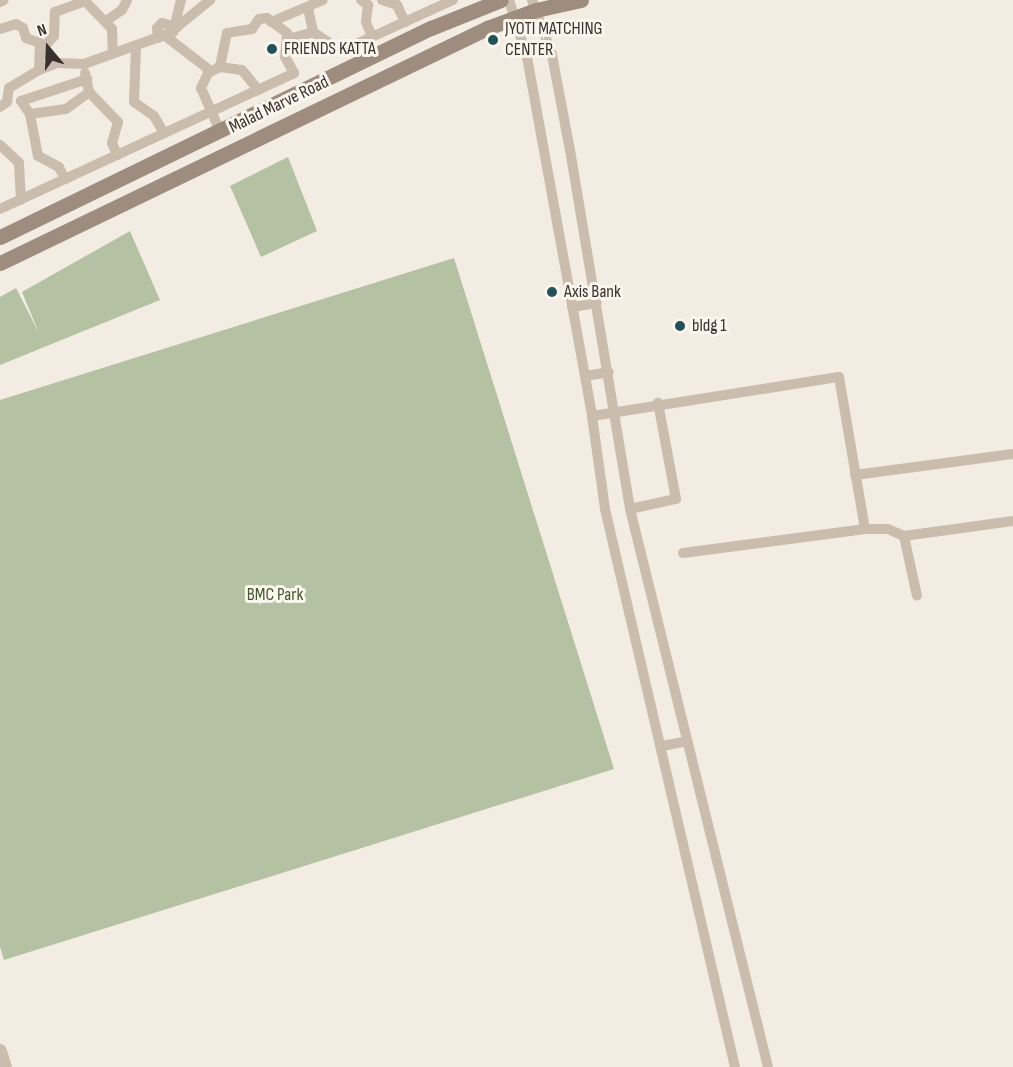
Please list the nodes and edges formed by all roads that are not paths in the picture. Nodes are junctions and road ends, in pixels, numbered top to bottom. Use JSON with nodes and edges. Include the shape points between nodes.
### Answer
{"nodes":[{"id":1,"x":4,"y":0,"type":"edge"},
{"id":2,"x":127,"y":0,"type":"edge"},
{"id":3,"x":182,"y":0,"type":"edge"},
{"id":4,"x":210,"y":0,"type":"edge"},
{"id":5,"x":323,"y":0,"type":"edge"},
{"id":6,"x":361,"y":0,"type":"edge"},
{"id":7,"x":382,"y":0,"type":"edge"},
{"id":8,"x":453,"y":0,"type":"edge"},
{"id":9,"x":501,"y":0,"type":"edge"},
{"id":10,"x":509,"y":0,"type":"edge"},
{"id":11,"x":581,"y":0,"type":"edge"},
{"id":12,"x":0,"y":2,"type":"edge"},
{"id":13,"x":435,"y":4,"type":"edge"},
{"id":14,"x":534,"y":5,"type":"edge"},
{"id":15,"x":463,"y":7,"type":"edge"},
{"id":16,"x":308,"y":8,"type":"junction"},
{"id":17,"x":517,"y":17,"type":"junction"},
{"id":18,"x":106,"y":21,"type":"junction"},
{"id":19,"x":271,"y":22,"type":"junction"},
{"id":20,"x":405,"y":22,"type":"junction"},
{"id":21,"x":177,"y":27,"type":"junction"},
{"id":22,"x":0,"y":28,"type":"edge"},
{"id":23,"x":313,"y":32,"type":"junction"},
{"id":24,"x":161,"y":37,"type":"junction"},
{"id":25,"x":372,"y":37,"type":"junction"},
{"id":26,"x":289,"y":39,"type":"junction"},
{"id":27,"x":136,"y":46,"type":"junction"},
{"id":28,"x":41,"y":50,"type":"junction"},
{"id":29,"x":113,"y":53,"type":"junction"},
{"id":30,"x":57,"y":63,"type":"junction"},
{"id":31,"x":84,"y":64,"type":"junction"},
{"id":32,"x":220,"y":67,"type":"junction"},
{"id":33,"x":39,"y":70,"type":"junction"},
{"id":34,"x":208,"y":73,"type":"junction"},
{"id":35,"x":87,"y":79,"type":"junction"},
{"id":36,"x":258,"y":90,"type":"junction"},
{"id":37,"x":3,"y":91,"type":"edge"},
{"id":38,"x":89,"y":92,"type":"junction"},
{"id":39,"x":0,"y":107,"type":"edge"},
{"id":40,"x":211,"y":111,"type":"junction"},
{"id":41,"x":30,"y":114,"type":"junction"},
{"id":42,"x":220,"y":130,"type":"junction"},
{"id":43,"x":164,"y":132,"type":"junction"},
{"id":44,"x":0,"y":145,"type":"edge"},
{"id":45,"x":117,"y":155,"type":"junction"},
{"id":46,"x":65,"y":179,"type":"junction"},
{"id":47,"x":21,"y":200,"type":"junction"},
{"id":48,"x":0,"y":210,"type":"edge"},
{"id":49,"x":0,"y":237,"type":"edge"},
{"id":50,"x":0,"y":262,"type":"edge"},
{"id":51,"x":597,"y":303,"type":"junction"},
{"id":52,"x":572,"y":307,"type":"junction"},
{"id":53,"x":609,"y":372,"type":"junction"},
{"id":54,"x":585,"y":375,"type":"junction"},
{"id":55,"x":658,"y":404,"type":"junction"},
{"id":56,"x":615,"y":411,"type":"junction"},
{"id":57,"x":592,"y":416,"type":"junction"},
{"id":58,"x":1013,"y":454,"type":"edge"},
{"id":59,"x":855,"y":475,"type":"junction"},
{"id":60,"x":630,"y":509,"type":"junction"},
{"id":61,"x":1013,"y":521,"type":"edge"},
{"id":62,"x":865,"y":529,"type":"junction"},
{"id":63,"x":904,"y":536,"type":"junction"},
{"id":64,"x":683,"y":553,"type":"dead end"},
{"id":65,"x":917,"y":596,"type":"dead end"},
{"id":66,"x":688,"y":741,"type":"junction"},
{"id":67,"x":662,"y":747,"type":"junction"},
{"id":68,"x":0,"y":1051,"type":"edge"},
{"id":69,"x":5,"y":1067,"type":"edge"},
{"id":70,"x":735,"y":1067,"type":"edge"},
{"id":71,"x":768,"y":1067,"type":"edge"}],
"edges":[{"from":1,"to":12,"type":"street"},
{"from":2,"to":18,"type":"street","via":[[122,10]]},
{"from":3,"to":21,"type":"street"},
{"from":4,"to":21,"type":"street"},
{"from":5,"to":16,"type":"street"},
{"from":6,"to":25,"type":"street","via":[[369,9],[366,22]]},
{"from":7,"to":20,"type":"street","via":[[397,5]]},
{"from":8,"to":13,"type":"street"},
{"from":9,"to":15,"type":"main road","name":"Malad Marve Road"},
{"from":10,"to":17,"type":"street"},
{"from":11,"to":14,"type":"main road","name":"Malad Marve Road"},
{"from":13,"to":20,"type":"street"},
{"from":14,"to":17,"type":"main road","name":"Malad Marve Road"},
{"from":14,"to":51,"type":"street","via":[[552,55]]},
{"from":15,"to":42,"type":"main road","name":"Malad Marve Road"},
{"from":16,"to":19,"type":"street"},
{"from":16,"to":23,"type":"street"},
{"from":17,"to":50,"type":"main road","name":"Malad Marve Road","via":[[439,49]]},
{"from":17,"to":52,"type":"street"},
{"from":18,"to":28,"type":"street","via":[[85,1],[55,12],[54,36]]},
{"from":18,"to":29,"type":"street","via":[[112,29]]},
{"from":19,"to":26,"type":"street"},
{"from":19,"to":32,"type":"street","via":[[259,20],[256,28],[227,33]]},
{"from":20,"to":25,"type":"street"},
{"from":21,"to":24,"type":"street"},
{"from":22,"to":28,"type":"street","via":[[16,24],[23,28],[26,38],[40,43]]},
{"from":23,"to":25,"type":"street","via":[[341,51]]},
{"from":23,"to":26,"type":"street"},
{"from":24,"to":27,"type":"street"},
{"from":24,"to":34,"type":"street"},
{"from":26,"to":36,"type":"street","via":[[285,57],[294,73]]},
{"from":27,"to":29,"type":"street"},
{"from":27,"to":43,"type":"street","via":[[134,102],[154,116]]},
{"from":28,"to":30,"type":"street"},
{"from":28,"to":33,"type":"street"},
{"from":29,"to":31,"type":"street"},
{"from":30,"to":31,"type":"street"},
{"from":30,"to":33,"type":"street"},
{"from":31,"to":35,"type":"street"},
{"from":32,"to":34,"type":"street"},
{"from":32,"to":36,"type":"street","via":[[242,70]]},
{"from":33,"to":37,"type":"street"},
{"from":34,"to":40,"type":"street","via":[[201,88]]},
{"from":35,"to":38,"type":"street"},
{"from":35,"to":41,"type":"street","via":[[21,101]]},
{"from":36,"to":40,"type":"street"},
{"from":37,"to":39,"type":"street","via":[[7,102]]},
{"from":38,"to":41,"type":"street","via":[[66,109]]},
{"from":38,"to":45,"type":"street","via":[[118,122],[112,143]]},
{"from":40,"to":42,"type":"street"},
{"from":40,"to":43,"type":"street"},
{"from":41,"to":46,"type":"street","via":[[38,156],[59,167]]},
{"from":42,"to":49,"type":"main road","name":"Malad Marve Road"},
{"from":43,"to":45,"type":"street"},
{"from":44,"to":47,"type":"street","via":[[19,163]]},
{"from":45,"to":46,"type":"street"},
{"from":46,"to":47,"type":"street"},
{"from":47,"to":48,"type":"street"},
{"from":51,"to":52,"type":"street"},
{"from":51,"to":53,"type":"street"},
{"from":52,"to":54,"type":"street"},
{"from":53,"to":54,"type":"street"},
{"from":53,"to":56,"type":"street"},
{"from":54,"to":57,"type":"street"},
{"from":55,"to":56,"type":"street"},
{"from":55,"to":59,"type":"street","via":[[839,376]]},
{"from":55,"to":60,"type":"street","via":[[676,499]]},
{"from":56,"to":57,"type":"street"},
{"from":56,"to":60,"type":"street"},
{"from":57,"to":67,"type":"street","via":[[605,509]]},
{"from":58,"to":59,"type":"street"},
{"from":59,"to":62,"type":"street"},
{"from":60,"to":66,"type":"street"},
{"from":61,"to":63,"type":"street"},
{"from":62,"to":63,"type":"street","via":[[888,529]]},
{"from":62,"to":64,"type":"street"},
{"from":63,"to":65,"type":"street"},
{"from":66,"to":67,"type":"street"},
{"from":66,"to":71,"type":"street"},
{"from":67,"to":70,"type":"street"},
{"from":68,"to":69,"type":"street"}]}
